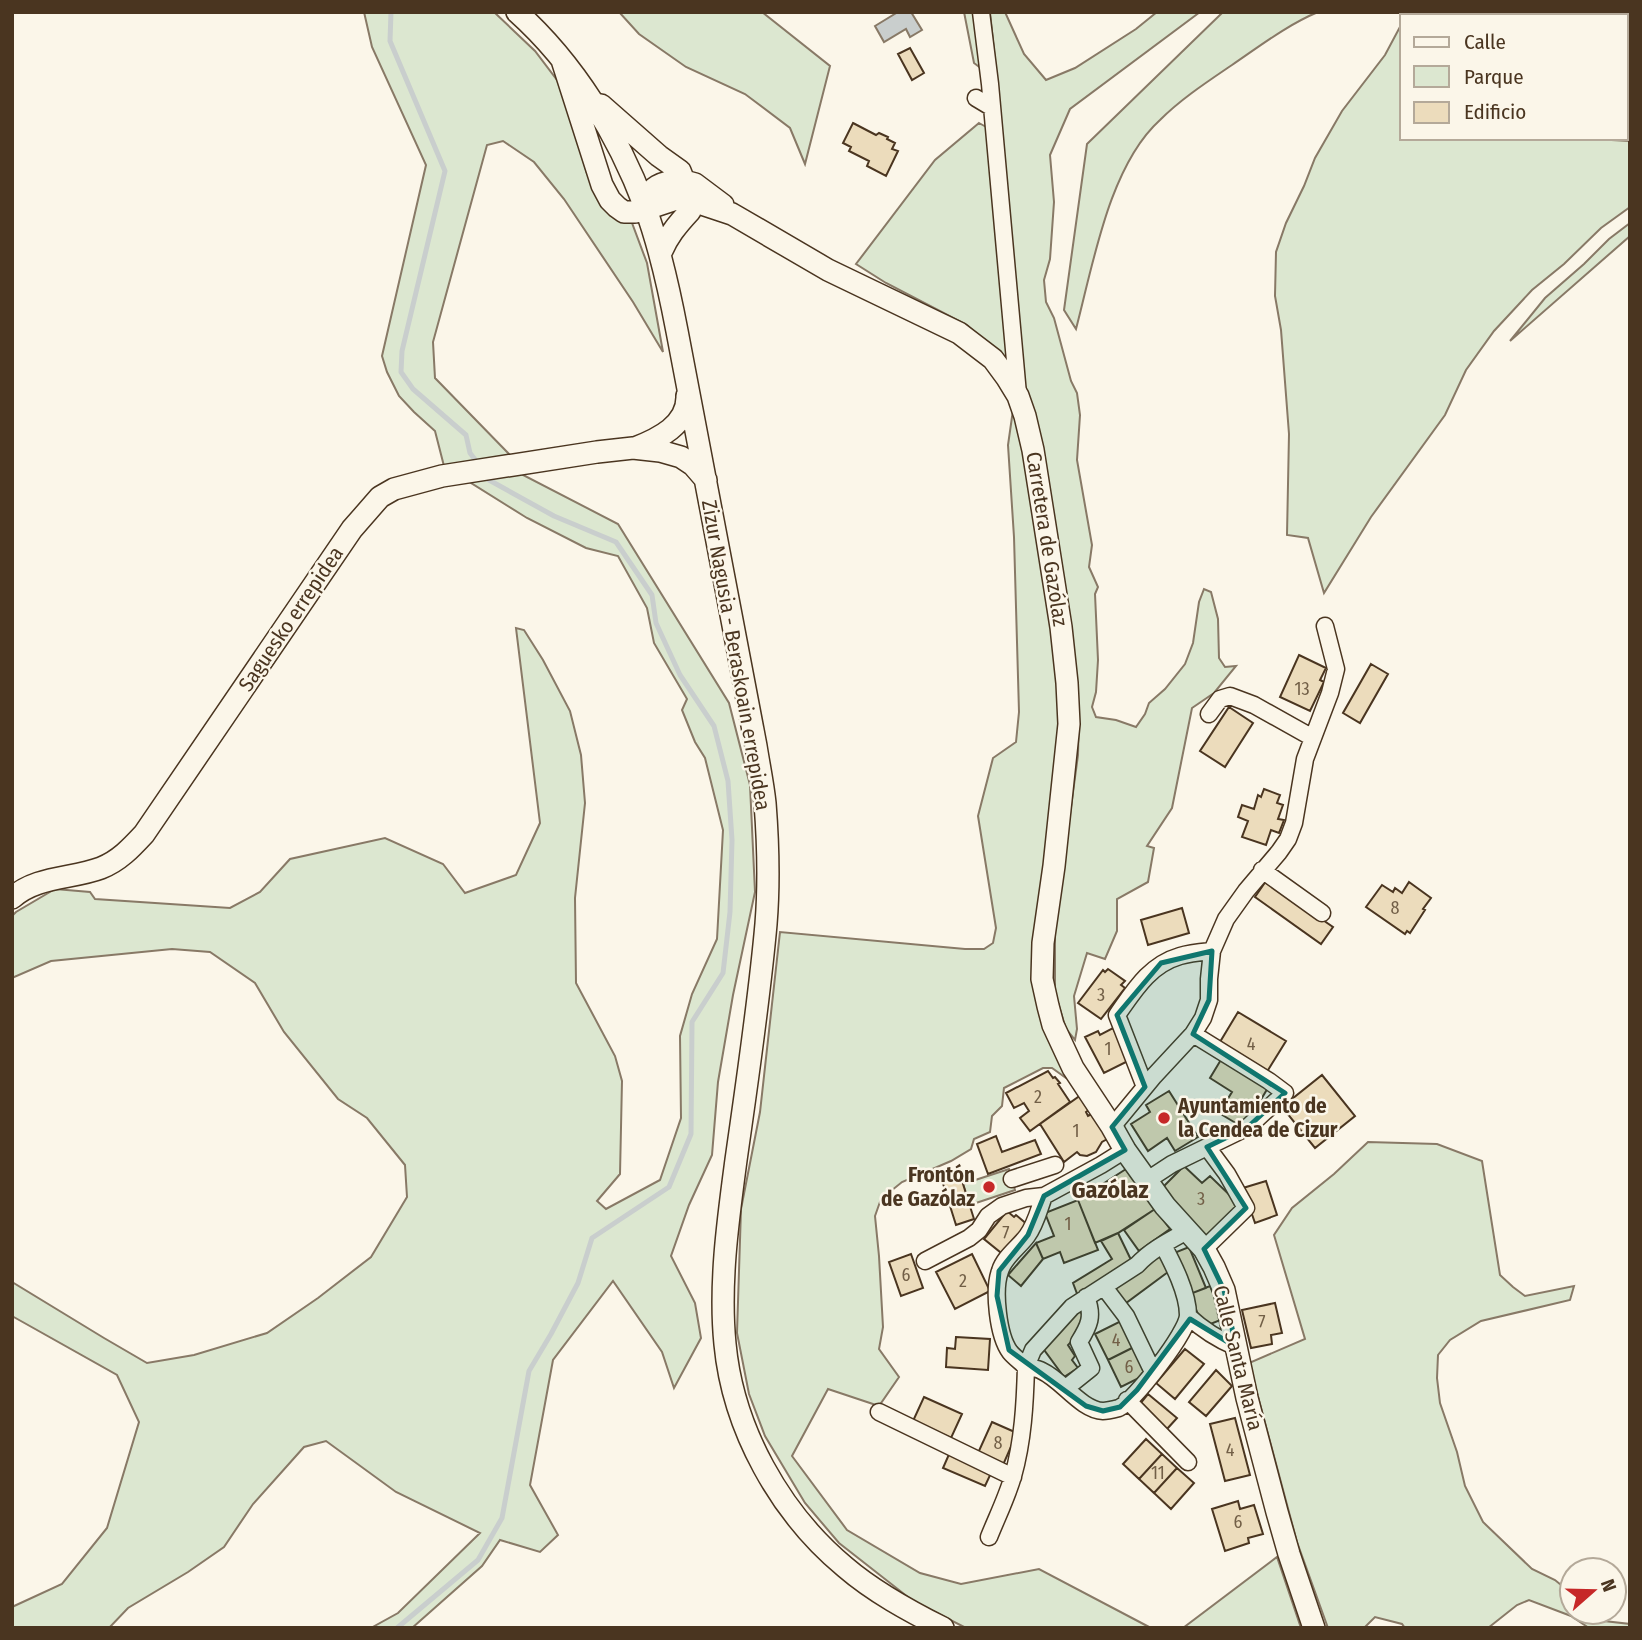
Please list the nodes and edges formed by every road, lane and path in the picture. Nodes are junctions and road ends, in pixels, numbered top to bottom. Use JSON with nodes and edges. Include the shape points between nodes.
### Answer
{"nodes":[{"id":1,"x":517,"y":12,"type":"edge"},
{"id":2,"x":981,"y":12,"type":"edge"},
{"id":3,"x":562,"y":60,"type":"junction"},
{"id":4,"x":587,"y":94,"type":"junction"},
{"id":5,"x":976,"y":98,"type":"dead end"},
{"id":6,"x":991,"y":107,"type":"junction"},
{"id":7,"x":687,"y":190,"type":"junction"},
{"id":8,"x":646,"y":209,"type":"junction"},
{"id":9,"x":660,"y":256,"type":"junction"},
{"id":10,"x":687,"y":383,"type":"junction"},
{"id":11,"x":1018,"y":396,"type":"junction"},
{"id":12,"x":697,"y":438,"type":"junction"},
{"id":13,"x":643,"y":449,"type":"junction"},
{"id":14,"x":706,"y":480,"type":"junction"},
{"id":15,"x":1325,"y":626,"type":"dead end"},
{"id":16,"x":1209,"y":715,"type":"dead end"},
{"id":17,"x":1312,"y":738,"type":"junction"},
{"id":18,"x":1262,"y":870,"type":"junction"},
{"id":19,"x":12,"y":898,"type":"edge"},
{"id":20,"x":1322,"y":914,"type":"dead end"},
{"id":21,"x":1212,"y":951,"type":"junction"},
{"id":22,"x":1053,"y":1025,"type":"joint"},
{"id":23,"x":1193,"y":1034,"type":"junction"},
{"id":24,"x":1145,"y":1087,"type":"junction"},
{"id":25,"x":1112,"y":1127,"type":"junction"},
{"id":26,"x":1207,"y":1147,"type":"junction"},
{"id":27,"x":1125,"y":1150,"type":"junction"},
{"id":28,"x":1012,"y":1178,"type":"dead end"},
{"id":29,"x":1146,"y":1181,"type":"junction"},
{"id":30,"x":1066,"y":1184,"type":"junction"},
{"id":31,"x":1044,"y":1196,"type":"junction"},
{"id":32,"x":1187,"y":1231,"type":"junction"},
{"id":33,"x":1163,"y":1245,"type":"junction"},
{"id":34,"x":1204,"y":1249,"type":"junction"},
{"id":35,"x":925,"y":1261,"type":"dead end"},
{"id":36,"x":1104,"y":1287,"type":"junction"},
{"id":37,"x":1086,"y":1297,"type":"junction"},
{"id":38,"x":1188,"y":1316,"type":"junction"},
{"id":39,"x":1236,"y":1347,"type":"junction"},
{"id":40,"x":1026,"y":1367,"type":"junction"},
{"id":41,"x":1153,"y":1373,"type":"junction"},
{"id":42,"x":1066,"y":1388,"type":"junction"},
{"id":43,"x":1127,"y":1400,"type":"junction"},
{"id":44,"x":880,"y":1412,"type":"dead end"},
{"id":45,"x":1188,"y":1462,"type":"dead end"},
{"id":46,"x":1013,"y":1477,"type":"junction"},
{"id":47,"x":989,"y":1537,"type":"dead end"},
{"id":48,"x":943,"y":1628,"type":"edge"},
{"id":49,"x":1314,"y":1628,"type":"edge"}],
"edges":[{"from":1,"to":3,"type":"street","name":"Zizur Nagusia - Beraskoain errepidea"},
{"from":2,"to":6,"type":"street"},
{"from":3,"to":4,"type":"street","name":"Zizur Nagusia - Beraskoain errepidea"},
{"from":3,"to":8,"type":"street","via":[[610,200],[624,212]]},
{"from":4,"to":7,"type":"street","via":[[680,171]]},
{"from":4,"to":8,"type":"street","name":"Zizur Nagusia - Beraskoain errepidea","via":[[618,145]]},
{"from":5,"to":6,"type":"street"},
{"from":6,"to":11,"type":"street"},
{"from":7,"to":8,"type":"street","via":[[673,180],[661,184],[650,193]]},
{"from":7,"to":9,"type":"street","via":[[690,211],[672,230]]},
{"from":7,"to":11,"type":"street","name":"Carretera de Gazólaz","via":[[820,266],[959,332],[993,359]]},
{"from":8,"to":9,"type":"street","name":"Zizur Nagusia - Beraskoain errepidea"},
{"from":9,"to":10,"type":"street","name":"Zizur Nagusia - Beraskoain errepidea"},
{"from":10,"to":12,"type":"street","name":"Zizur Nagusia - Beraskoain errepidea"},
{"from":10,"to":13,"type":"street","via":[[687,407],[668,432]]},
{"from":11,"to":22,"type":"street","name":"Carretera de Gazólaz","via":[[1033,450],[1067,683],[1069,724],[1043,943],[1042,979]]},
{"from":12,"to":13,"type":"street","via":[[689,444]]},
{"from":12,"to":14,"type":"street","name":"Zizur Nagusia - Beraskoain errepidea"},
{"from":13,"to":14,"type":"street","via":[[681,457]]},
{"from":13,"to":19,"type":"street","name":"Saguesko errepidea","via":[[442,476],[380,497],[352,529],[129,850],[102,868],[48,880]]},
{"from":14,"to":48,"type":"street","name":"Zizur Nagusia - Beraskoain errepidea","via":[[756,746],[767,860],[763,960],[727,1238],[723,1297],[728,1367],[756,1452],[807,1530],[866,1583]]},
{"from":15,"to":17,"type":"street","via":[[1336,669]]},
{"from":16,"to":17,"type":"street","via":[[1220,699],[1230,696]]},
{"from":17,"to":18,"type":"street","via":[[1291,831]]},
{"from":18,"to":20,"type":"street"},
{"from":18,"to":21,"type":"street","via":[[1226,919]]},
{"from":21,"to":23,"type":"street","via":[[1209,1000]]},
{"from":21,"to":24,"type":"street","via":[[1161,963],[1117,1015]]},
{"from":22,"to":25,"type":"street","name":"Calle Santa María","via":[[1073,1068]]},
{"from":23,"to":24,"type":"street"},
{"from":23,"to":26,"type":"street","via":[[1285,1093],[1248,1127]]},
{"from":24,"to":25,"type":"street"},
{"from":25,"to":27,"type":"street","name":"Calle Santa María"},
{"from":26,"to":29,"type":"street"},
{"from":26,"to":34,"type":"street","via":[[1246,1208]]},
{"from":27,"to":29,"type":"street","name":"Calle Santa María"},
{"from":27,"to":30,"type":"street"},
{"from":28,"to":30,"type":"street","via":[[1053,1161]]},
{"from":29,"to":32,"type":"street","name":"Calle Santa María"},
{"from":30,"to":31,"type":"street"},
{"from":31,"to":35,"type":"street","via":[[1002,1206],[969,1238]]},
{"from":31,"to":40,"type":"street","via":[[1034,1224],[999,1271],[997,1308],[1002,1334],[1009,1350]]},
{"from":32,"to":33,"type":"street"},
{"from":32,"to":34,"type":"street","name":"Calle Santa María"},
{"from":33,"to":36,"type":"street"},
{"from":33,"to":38,"type":"street","via":[[1177,1274]]},
{"from":34,"to":39,"type":"street","name":"Calle Santa María","via":[[1224,1290]]},
{"from":36,"to":37,"type":"street"},
{"from":36,"to":41,"type":"street","via":[[1126,1315]]},
{"from":37,"to":40,"type":"street","via":[[1033,1350]]},
{"from":37,"to":42,"type":"street","via":[[1088,1327],[1079,1342],[1091,1367]]},
{"from":38,"to":39,"type":"street","via":[[1209,1334]]},
{"from":38,"to":41,"type":"street","via":[[1185,1329]]},
{"from":39,"to":49,"type":"street","name":"Calle Santa María","via":[[1270,1489]]},
{"from":40,"to":42,"type":"street","via":[[1041,1370]]},
{"from":40,"to":46,"type":"street"},
{"from":41,"to":43,"type":"street"},
{"from":42,"to":43,"type":"street","via":[[1086,1406],[1103,1411]]},
{"from":43,"to":45,"type":"street"},
{"from":44,"to":46,"type":"street"},
{"from":46,"to":47,"type":"street"}]}
